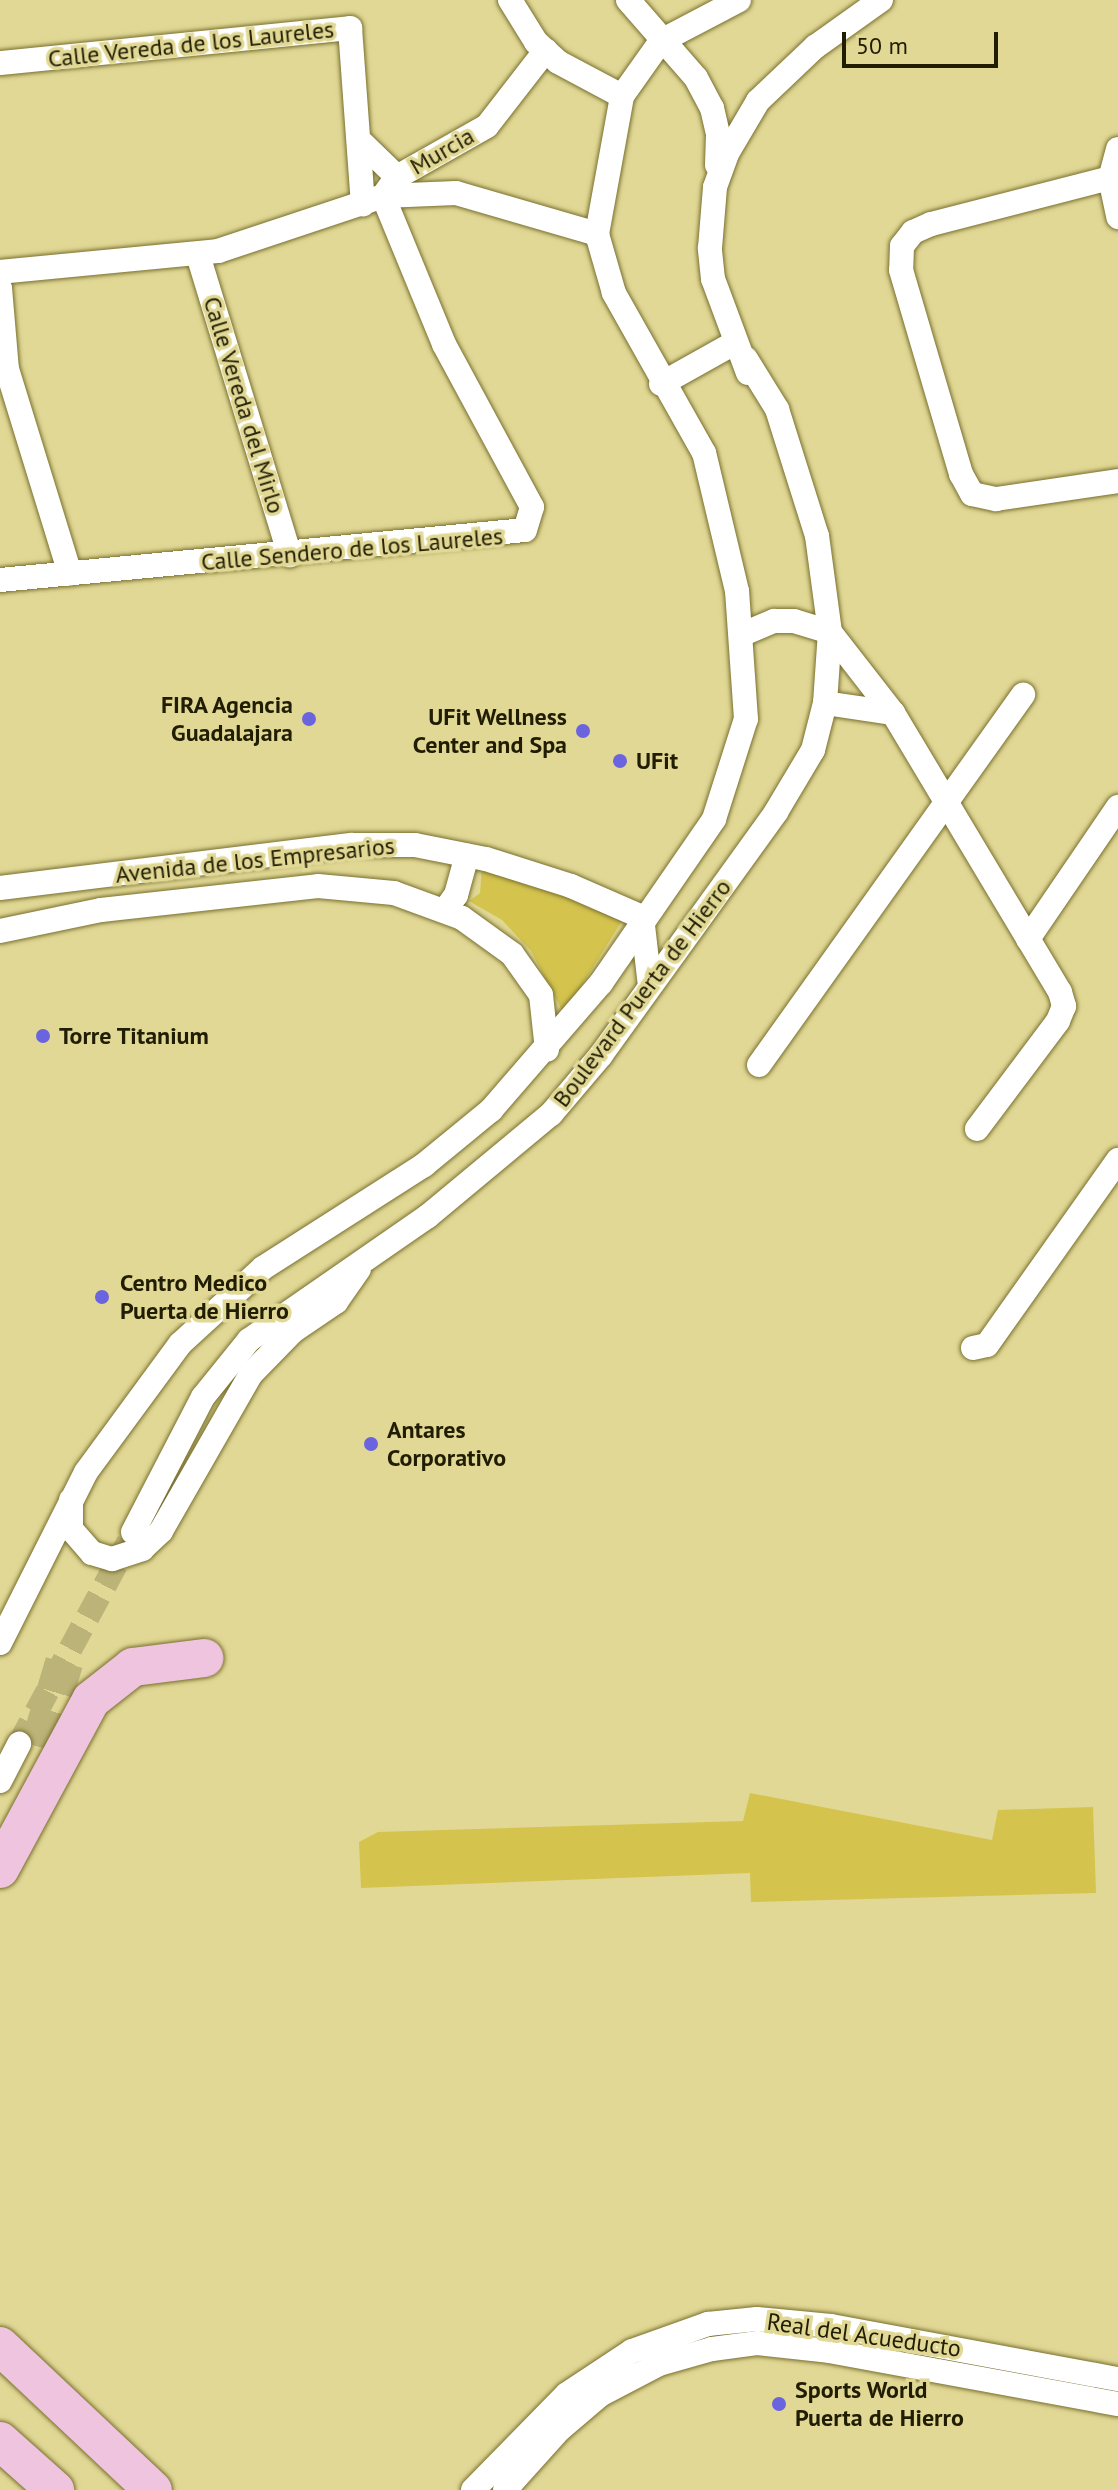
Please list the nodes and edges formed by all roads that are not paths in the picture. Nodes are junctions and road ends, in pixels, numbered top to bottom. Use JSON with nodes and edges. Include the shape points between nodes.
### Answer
{"nodes":[{"id":1,"x":510,"y":0,"type":"edge"},
{"id":2,"x":628,"y":0,"type":"edge"},
{"id":3,"x":739,"y":0,"type":"edge"},
{"id":4,"x":881,"y":0,"type":"edge"},
{"id":5,"x":661,"y":41,"type":"junction"},
{"id":6,"x":546,"y":50,"type":"junction"},
{"id":7,"x":0,"y":63,"type":"edge"},
{"id":8,"x":622,"y":96,"type":"junction"},
{"id":9,"x":359,"y":140,"type":"junction"},
{"id":10,"x":1118,"y":149,"type":"edge"},
{"id":11,"x":1110,"y":178,"type":"junction"},
{"id":12,"x":715,"y":187,"type":"junction"},
{"id":13,"x":381,"y":193,"type":"junction"},
{"id":14,"x":1118,"y":217,"type":"edge"},
{"id":15,"x":597,"y":234,"type":"junction"},
{"id":16,"x":198,"y":255,"type":"junction"},
{"id":17,"x":0,"y":272,"type":"edge"},
{"id":18,"x":0,"y":288,"type":"edge"},
{"id":19,"x":741,"y":351,"type":"junction"},
{"id":20,"x":663,"y":388,"type":"junction"},
{"id":21,"x":1118,"y":481,"type":"edge"},
{"id":22,"x":290,"y":555,"type":"junction"},
{"id":23,"x":70,"y":574,"type":"junction"},
{"id":24,"x":0,"y":580,"type":"edge"},
{"id":25,"x":830,"y":632,"type":"junction"},
{"id":26,"x":743,"y":634,"type":"junction"},
{"id":27,"x":1023,"y":695,"type":"dead end"},
{"id":28,"x":825,"y":703,"type":"junction"},
{"id":29,"x":893,"y":713,"type":"junction"},
{"id":30,"x":948,"y":807,"type":"junction"},
{"id":31,"x":1118,"y":807,"type":"edge"},
{"id":32,"x":467,"y":855,"type":"junction"},
{"id":33,"x":0,"y":888,"type":"edge"},
{"id":34,"x":445,"y":910,"type":"junction"},
{"id":35,"x":642,"y":917,"type":"junction"},
{"id":36,"x":0,"y":931,"type":"edge"},
{"id":37,"x":1028,"y":939,"type":"junction"},
{"id":38,"x":650,"y":986,"type":"junction"},
{"id":39,"x":579,"y":1012,"type":"junction"},
{"id":40,"x":611,"y":1040,"type":"junction"},
{"id":41,"x":547,"y":1050,"type":"junction"},
{"id":42,"x":759,"y":1065,"type":"dead end"},
{"id":43,"x":977,"y":1129,"type":"dead end"},
{"id":44,"x":1118,"y":1160,"type":"edge"},
{"id":45,"x":364,"y":1260,"type":"junction"},
{"id":46,"x":973,"y":1348,"type":"dead end"},
{"id":47,"x":71,"y":1498,"type":"junction"},
{"id":48,"x":133,"y":1532,"type":"tunnel mouth"},
{"id":49,"x":0,"y":1643,"type":"edge"},
{"id":50,"x":204,"y":1658,"type":"dead end"},
{"id":51,"x":29,"y":1745,"type":"joint"},
{"id":52,"x":0,"y":1781,"type":"edge"},
{"id":53,"x":0,"y":1823,"type":"edge"},
{"id":54,"x":0,"y":1869,"type":"edge"},
{"id":55,"x":0,"y":2346,"type":"edge"},
{"id":56,"x":1118,"y":2379,"type":"edge"},
{"id":57,"x":1118,"y":2404,"type":"edge"},
{"id":58,"x":0,"y":2441,"type":"edge"},
{"id":59,"x":55,"y":2490,"type":"edge"},
{"id":60,"x":153,"y":2490,"type":"edge"},
{"id":61,"x":473,"y":2490,"type":"edge"},
{"id":62,"x":505,"y":2490,"type":"edge"}],
"edges":[{"from":1,"to":6,"type":"street"},
{"from":2,"to":5,"type":"street"},
{"from":3,"to":5,"type":"street"},
{"from":4,"to":12,"type":"street","via":[[815,47],[758,101],[728,152]]},
{"from":5,"to":8,"type":"street","name":"Boulevard Puerta de Hierro"},
{"from":5,"to":12,"type":"street","via":[[696,78],[712,108],[718,135]]},
{"from":6,"to":8,"type":"street","via":[[567,69]]},
{"from":6,"to":13,"type":"street","name":"Murcia","via":[[487,126]]},
{"from":7,"to":9,"type":"street","name":"Calle Vereda de los Laureles","via":[[350,28]]},
{"from":8,"to":15,"type":"street","name":"Boulevard Puerta de Hierro"},
{"from":9,"to":13,"type":"street","name":"Calle Vereda de los Laureles"},
{"from":9,"to":13,"type":"street","name":"Murcia"},
{"from":10,"to":11,"type":"street"},
{"from":11,"to":14,"type":"street"},
{"from":11,"to":21,"type":"street","via":[[931,224],[913,232],[902,246],[901,270],[956,459],[972,494],[996,499]]},
{"from":12,"to":19,"type":"street","name":"Boulevard Puerta de Hierro","via":[[713,279]]},
{"from":13,"to":15,"type":"street","via":[[456,193]]},
{"from":13,"to":16,"type":"street"},
{"from":13,"to":22,"type":"street","name":"Calle Sendero de los Laureles","via":[[444,344],[532,515],[519,534]]},
{"from":15,"to":20,"type":"street","name":"Boulevard Puerta de Hierro","via":[[614,293]]},
{"from":16,"to":17,"type":"street"},
{"from":16,"to":22,"type":"street","name":"Calle Vereda del Mirlo"},
{"from":18,"to":23,"type":"street","via":[[7,369]]},
{"from":19,"to":20,"type":"street"},
{"from":19,"to":25,"type":"street","name":"Boulevard Puerta de Hierro","via":[[749,377],[777,421],[817,536]]},
{"from":20,"to":26,"type":"street","name":"Boulevard Puerta de Hierro","via":[[682,410],[704,453],[729,548]]},
{"from":22,"to":23,"type":"street","name":"Calle Sendero de los Laureles"},
{"from":23,"to":24,"type":"street","name":"Calle Sendero de los Laureles"},
{"from":25,"to":26,"type":"street","via":[[774,621]]},
{"from":25,"to":28,"type":"street","name":"Boulevard Puerta de Hierro"},
{"from":25,"to":29,"type":"street"},
{"from":26,"to":35,"type":"street","name":"Boulevard Puerta de Hierro","via":[[746,719],[727,789],[714,819]]},
{"from":27,"to":30,"type":"street"},
{"from":28,"to":29,"type":"street"},
{"from":28,"to":38,"type":"street","name":"Boulevard Puerta de Hierro","via":[[813,750],[776,812]]},
{"from":29,"to":30,"type":"street"},
{"from":30,"to":37,"type":"street"},
{"from":30,"to":42,"type":"street"},
{"from":31,"to":37,"type":"street"},
{"from":32,"to":33,"type":"street","name":"Avenida de los Empresarios","via":[[415,845],[352,845]]},
{"from":32,"to":34,"type":"street","via":[[456,895]]},
{"from":32,"to":35,"type":"street","name":"Avenida de los Empresarios","via":[[571,886]]},
{"from":34,"to":36,"type":"street","name":"Avenida de los Empresarios","via":[[394,893],[318,886],[101,910]]},
{"from":34,"to":41,"type":"street","name":"Avenida de los Empresarios","via":[[488,934],[530,975],[547,1017]]},
{"from":35,"to":38,"type":"street"},
{"from":35,"to":39,"type":"street","name":"Boulevard Puerta de Hierro"},
{"from":37,"to":43,"type":"street","via":[[1064,1006]]},
{"from":38,"to":40,"type":"street","name":"Boulevard Puerta de Hierro"},
{"from":39,"to":40,"type":"street"},
{"from":39,"to":41,"type":"street","name":"Boulevard Puerta de Hierro"},
{"from":40,"to":45,"type":"street","name":"Boulevard Puerta de Hierro","via":[[551,1114],[440,1207]]},
{"from":41,"to":47,"type":"street","name":"Boulevard Puerta de Hierro","via":[[491,1110],[424,1165],[263,1268],[226,1300],[152,1376]]},
{"from":44,"to":46,"type":"street","via":[[987,1345]]},
{"from":45,"to":47,"type":"street","via":[[336,1302],[293,1331],[251,1374],[161,1531],[142,1549],[112,1559],[83,1547],[69,1519]]},
{"from":45,"to":48,"type":"street","name":"Boulevard Puerta de Hierro","via":[[268,1325],[233,1356],[203,1397]]},
{"from":47,"to":49,"type":"street","name":"Boulevard Puerta de Hierro"},
{"from":50,"to":54,"type":"main road","via":[[133,1667],[91,1700]]},
{"from":51,"to":52,"type":"street"},
{"from":51,"to":53,"type":"main road"},
{"from":55,"to":60,"type":"main road"},
{"from":56,"to":61,"type":"street","name":"Real del Acueducto","via":[[831,2326],[757,2319],[708,2324],[632,2351],[567,2394]]},
{"from":57,"to":62,"type":"street","name":"Real del Acueducto","via":[[817,2349],[757,2343],[712,2349],[659,2364],[600,2395],[560,2429]]},
{"from":58,"to":59,"type":"main road"}]}
